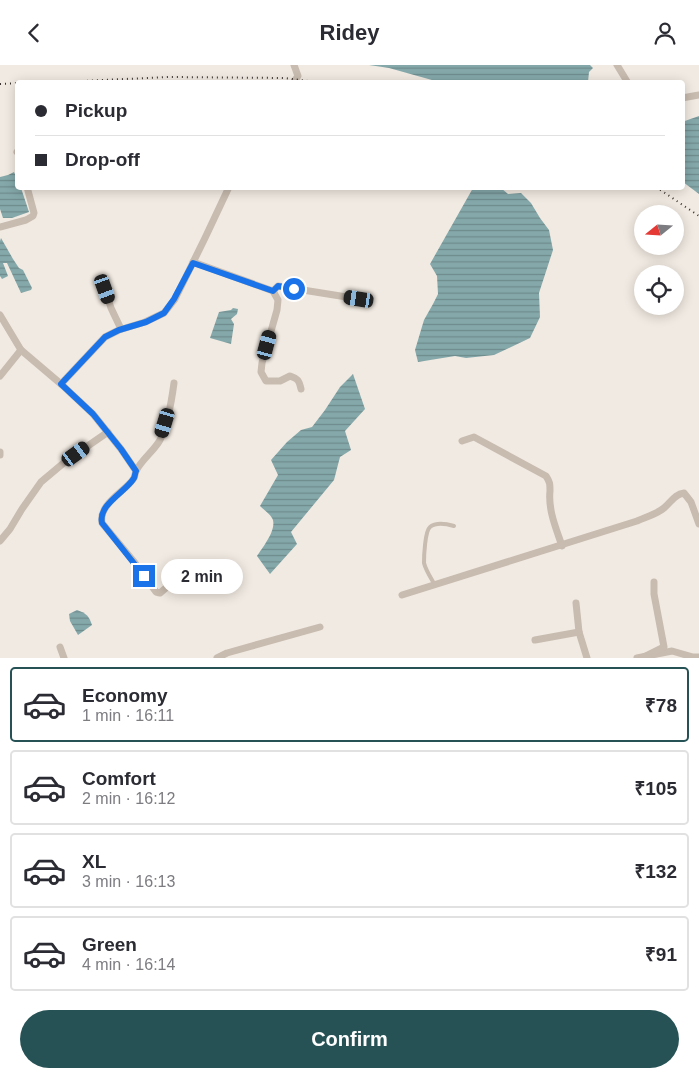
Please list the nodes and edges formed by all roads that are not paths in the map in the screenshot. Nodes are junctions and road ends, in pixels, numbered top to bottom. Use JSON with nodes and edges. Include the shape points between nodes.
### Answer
{"nodes":[{"id":1,"x":294,"y":65,"type":"edge"},
{"id":2,"x":617,"y":65,"type":"edge"},
{"id":3,"x":295,"y":80,"type":"edge"},
{"id":4,"x":626,"y":80,"type":"edge"},
{"id":5,"x":699,"y":95,"type":"edge"},
{"id":6,"x":685,"y":97,"type":"edge"},
{"id":7,"x":28,"y":190,"type":"edge"},
{"id":8,"x":228,"y":190,"type":"edge"},
{"id":9,"x":0,"y":227,"type":"edge"},
{"id":10,"x":193,"y":263,"type":"junction"},
{"id":11,"x":105,"y":289,"type":"dead end"},
{"id":12,"x":273,"y":291,"type":"junction"},
{"id":13,"x":359,"y":299,"type":"dead end"},
{"id":14,"x":0,"y":315,"type":"edge"},
{"id":15,"x":122,"y":329,"type":"junction"},
{"id":16,"x":21,"y":350,"type":"junction"},
{"id":17,"x":1,"y":371,"type":"edge"},
{"id":18,"x":174,"y":383,"type":"dead end"},
{"id":19,"x":61,"y":384,"type":"junction"},
{"id":20,"x":301,"y":389,"type":"dead end"},
{"id":21,"x":108,"y":432,"type":"junction"},
{"id":22,"x":462,"y":441,"type":"dead end"},
{"id":23,"x":136,"y":471,"type":"junction"},
{"id":24,"x":699,"y":524,"type":"edge"},
{"id":25,"x":454,"y":526,"type":"dead end"},
{"id":26,"x":0,"y":541,"type":"edge"},
{"id":27,"x":562,"y":545,"type":"junction"},
{"id":28,"x":174,"y":581,"type":"dead end"},
{"id":29,"x":654,"y":582,"type":"dead end"},
{"id":30,"x":435,"y":585,"type":"junction"},
{"id":31,"x":402,"y":595,"type":"dead end"},
{"id":32,"x":576,"y":603,"type":"dead end"},
{"id":33,"x":320,"y":627,"type":"dead end"},
{"id":34,"x":579,"y":633,"type":"junction"},
{"id":35,"x":535,"y":639,"type":"dead end"},
{"id":36,"x":60,"y":647,"type":"dead end"},
{"id":37,"x":229,"y":655,"type":"edge"},
{"id":38,"x":641,"y":657,"type":"edge"},
{"id":39,"x":699,"y":657,"type":"edge"},
{"id":40,"x":64,"y":658,"type":"edge"},
{"id":41,"x":218,"y":658,"type":"edge"},
{"id":42,"x":587,"y":658,"type":"edge"}],
"edges":[{"from":1,"to":3,"type":"street","via":[[298,76]]},
{"from":2,"to":4,"type":"street"},
{"from":5,"to":6,"type":"street"},
{"from":7,"to":9,"type":"street","via":[[33,216]]},
{"from":8,"to":10,"type":"street"},
{"from":10,"to":12,"type":"street"},
{"from":10,"to":15,"type":"street","via":[[164,313]]},
{"from":11,"to":15,"type":"street"},
{"from":12,"to":13,"type":"street","via":[[278,286]]},
{"from":12,"to":20,"type":"street","via":[[278,300],[277,310],[261,372],[266,381],[280,381],[290,376],[300,382]]},
{"from":14,"to":16,"type":"street"},
{"from":15,"to":19,"type":"street","via":[[105,337]]},
{"from":16,"to":17,"type":"street"},
{"from":16,"to":19,"type":"street"},
{"from":18,"to":23,"type":"street","via":[[160,440]]},
{"from":19,"to":21,"type":"street"},
{"from":21,"to":23,"type":"street"},
{"from":21,"to":26,"type":"street","via":[[42,482]]},
{"from":22,"to":27,"type":"street","via":[[474,437],[550,480],[551,513]]},
{"from":23,"to":28,"type":"street","via":[[134,479],[102,514],[102,523],[156,592],[160,593]]},
{"from":24,"to":27,"type":"street","via":[[691,502],[682,493],[663,509],[637,521]]},
{"from":25,"to":30,"type":"lane","via":[[436,525],[428,529],[424,563]]},
{"from":27,"to":30,"type":"street"},
{"from":29,"to":38,"type":"street","via":[[664,647]]},
{"from":30,"to":31,"type":"street"},
{"from":32,"to":34,"type":"street"},
{"from":33,"to":37,"type":"street"},
{"from":34,"to":35,"type":"street"},
{"from":34,"to":42,"type":"street"},
{"from":36,"to":40,"type":"street"},
{"from":37,"to":41,"type":"street"},
{"from":38,"to":39,"type":"street","via":[[672,651]]}]}
